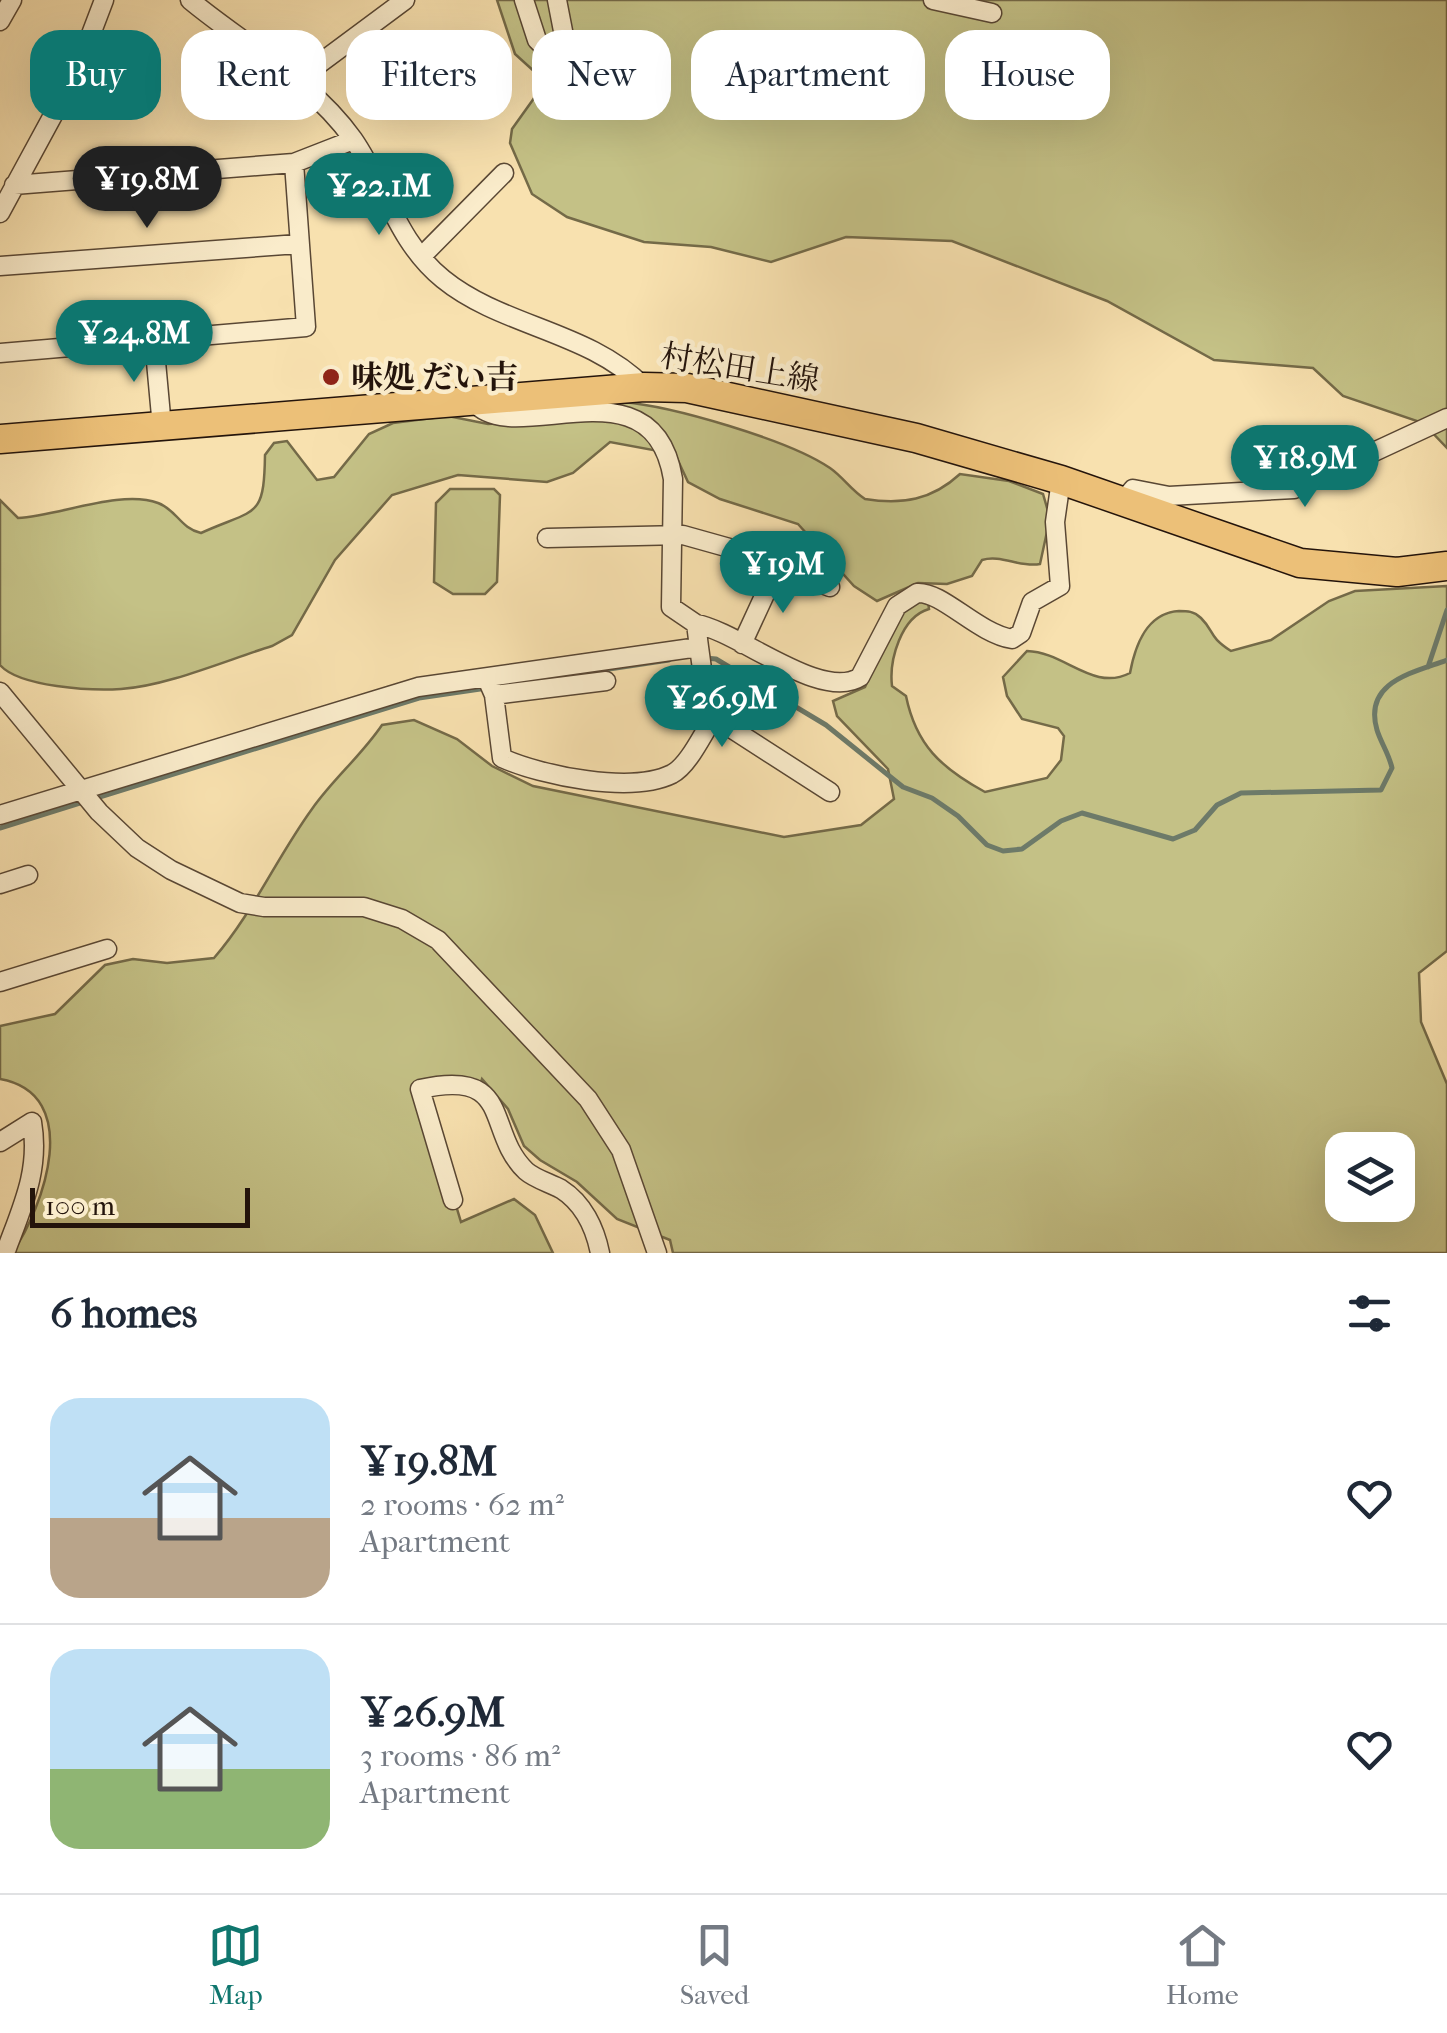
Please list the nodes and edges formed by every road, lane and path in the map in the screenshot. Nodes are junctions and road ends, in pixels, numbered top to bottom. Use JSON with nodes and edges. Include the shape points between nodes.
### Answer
{"nodes":[{"id":1,"x":12,"y":0,"type":"edge"},
{"id":2,"x":104,"y":0,"type":"edge"},
{"id":3,"x":190,"y":0,"type":"edge"},
{"id":4,"x":405,"y":0,"type":"edge"},
{"id":5,"x":524,"y":0,"type":"edge"},
{"id":6,"x":557,"y":0,"type":"edge"},
{"id":7,"x":933,"y":0,"type":"edge"},
{"id":8,"x":992,"y":12,"type":"dead end"},
{"id":9,"x":0,"y":22,"type":"edge"},
{"id":10,"x":229,"y":30,"type":"edge"},
{"id":11,"x":326,"y":59,"type":"edge"},
{"id":12,"x":326,"y":112,"type":"edge"},
{"id":13,"x":354,"y":140,"type":"junction"},
{"id":14,"x":294,"y":163,"type":"junction"},
{"id":15,"x":504,"y":172,"type":"dead end"},
{"id":16,"x":14,"y":185,"type":"junction"},
{"id":17,"x":0,"y":213,"type":"edge"},
{"id":18,"x":298,"y":244,"type":"junction"},
{"id":19,"x":421,"y":257,"type":"junction"},
{"id":20,"x":0,"y":266,"type":"edge"},
{"id":21,"x":154,"y":340,"type":"junction"},
{"id":22,"x":0,"y":353,"type":"edge"},
{"id":23,"x":644,"y":386,"type":"junction"},
{"id":24,"x":474,"y":402,"type":"junction"},
{"id":25,"x":1447,"y":418,"type":"edge"},
{"id":26,"x":162,"y":426,"type":"junction"},
{"id":27,"x":0,"y":439,"type":"edge"},
{"id":28,"x":1061,"y":480,"type":"junction"},
{"id":29,"x":1122,"y":502,"type":"junction"},
{"id":30,"x":672,"y":534,"type":"junction"},
{"id":31,"x":548,"y":538,"type":"dead end"},
{"id":32,"x":778,"y":566,"type":"junction"},
{"id":33,"x":1447,"y":566,"type":"edge"},
{"id":34,"x":830,"y":586,"type":"dead end"},
{"id":35,"x":696,"y":624,"type":"junction"},
{"id":36,"x":742,"y":644,"type":"junction"},
{"id":37,"x":699,"y":647,"type":"junction"},
{"id":38,"x":606,"y":681,"type":"dead end"},
{"id":39,"x":491,"y":687,"type":"junction"},
{"id":40,"x":0,"y":692,"type":"edge"},
{"id":41,"x":714,"y":717,"type":"junction"},
{"id":42,"x":80,"y":791,"type":"junction"},
{"id":43,"x":830,"y":792,"type":"dead end"},
{"id":44,"x":0,"y":815,"type":"edge"},
{"id":45,"x":28,"y":876,"type":"dead end"},
{"id":46,"x":0,"y":884,"type":"edge"},
{"id":47,"x":107,"y":950,"type":"dead end"},
{"id":48,"x":0,"y":982,"type":"edge"},
{"id":49,"x":0,"y":1142,"type":"edge"},
{"id":50,"x":453,"y":1200,"type":"dead end"},
{"id":51,"x":0,"y":1252,"type":"edge"},
{"id":52,"x":600,"y":1253,"type":"edge"},
{"id":53,"x":657,"y":1253,"type":"edge"}],
"edges":[{"from":1,"to":9,"type":"street"},
{"from":2,"to":16,"type":"street","via":[[77,70]]},
{"from":3,"to":10,"type":"street"},
{"from":4,"to":11,"type":"street"},
{"from":5,"to":6,"type":"street","via":[[544,47],[558,46],[564,36]]},
{"from":7,"to":8,"type":"street"},
{"from":12,"to":13,"type":"street"},
{"from":13,"to":14,"type":"street"},
{"from":13,"to":19,"type":"street"},
{"from":14,"to":16,"type":"street"},
{"from":14,"to":18,"type":"street"},
{"from":15,"to":19,"type":"street"},
{"from":16,"to":17,"type":"street"},
{"from":18,"to":20,"type":"street"},
{"from":18,"to":21,"type":"street","via":[[306,327]]},
{"from":19,"to":23,"type":"street","via":[[444,281],[620,363]]},
{"from":21,"to":22,"type":"street"},
{"from":21,"to":26,"type":"street"},
{"from":23,"to":24,"type":"main road","name":"村松田上線"},
{"from":23,"to":28,"type":"main road","name":"村松田上線","via":[[774,405]]},
{"from":24,"to":26,"type":"main road","name":"村松田上線"},
{"from":24,"to":30,"type":"street","via":[[500,417],[594,410],[653,433],[670,458]]},
{"from":25,"to":29,"type":"street","via":[[1294,489],[1170,496],[1134,489]]},
{"from":26,"to":27,"type":"main road","name":"村松田上線"},
{"from":28,"to":29,"type":"main road","name":"村松田上線"},
{"from":28,"to":36,"type":"street","via":[[1060,586],[1032,602],[1021,633],[1012,639],[979,628],[928,592],[897,606],[850,684],[801,672]]},
{"from":29,"to":33,"type":"main road","name":"村松田上線","via":[[1300,564],[1396,572]]},
{"from":30,"to":31,"type":"street"},
{"from":30,"to":32,"type":"street"},
{"from":30,"to":35,"type":"street","via":[[671,607]]},
{"from":32,"to":34,"type":"street"},
{"from":32,"to":36,"type":"street"},
{"from":35,"to":36,"type":"street"},
{"from":35,"to":37,"type":"street"},
{"from":37,"to":39,"type":"street"},
{"from":37,"to":41,"type":"street","via":[[694,704]]},
{"from":38,"to":39,"type":"street"},
{"from":39,"to":41,"type":"street","via":[[502,758],[538,774],[642,783],[669,776]]},
{"from":39,"to":42,"type":"street","via":[[418,687]]},
{"from":40,"to":42,"type":"street"},
{"from":41,"to":43,"type":"street"},
{"from":42,"to":44,"type":"street"},
{"from":42,"to":53,"type":"street","via":[[137,848],[207,890],[264,907],[364,906],[438,940],[588,1099],[621,1150]]},
{"from":45,"to":46,"type":"street"},
{"from":47,"to":48,"type":"street"},
{"from":49,"to":51,"type":"street","via":[[32,1122],[32,1179]]},
{"from":50,"to":52,"type":"street","via":[[420,1090],[449,1083],[478,1090],[499,1113],[510,1148],[528,1172],[584,1210]]}]}
